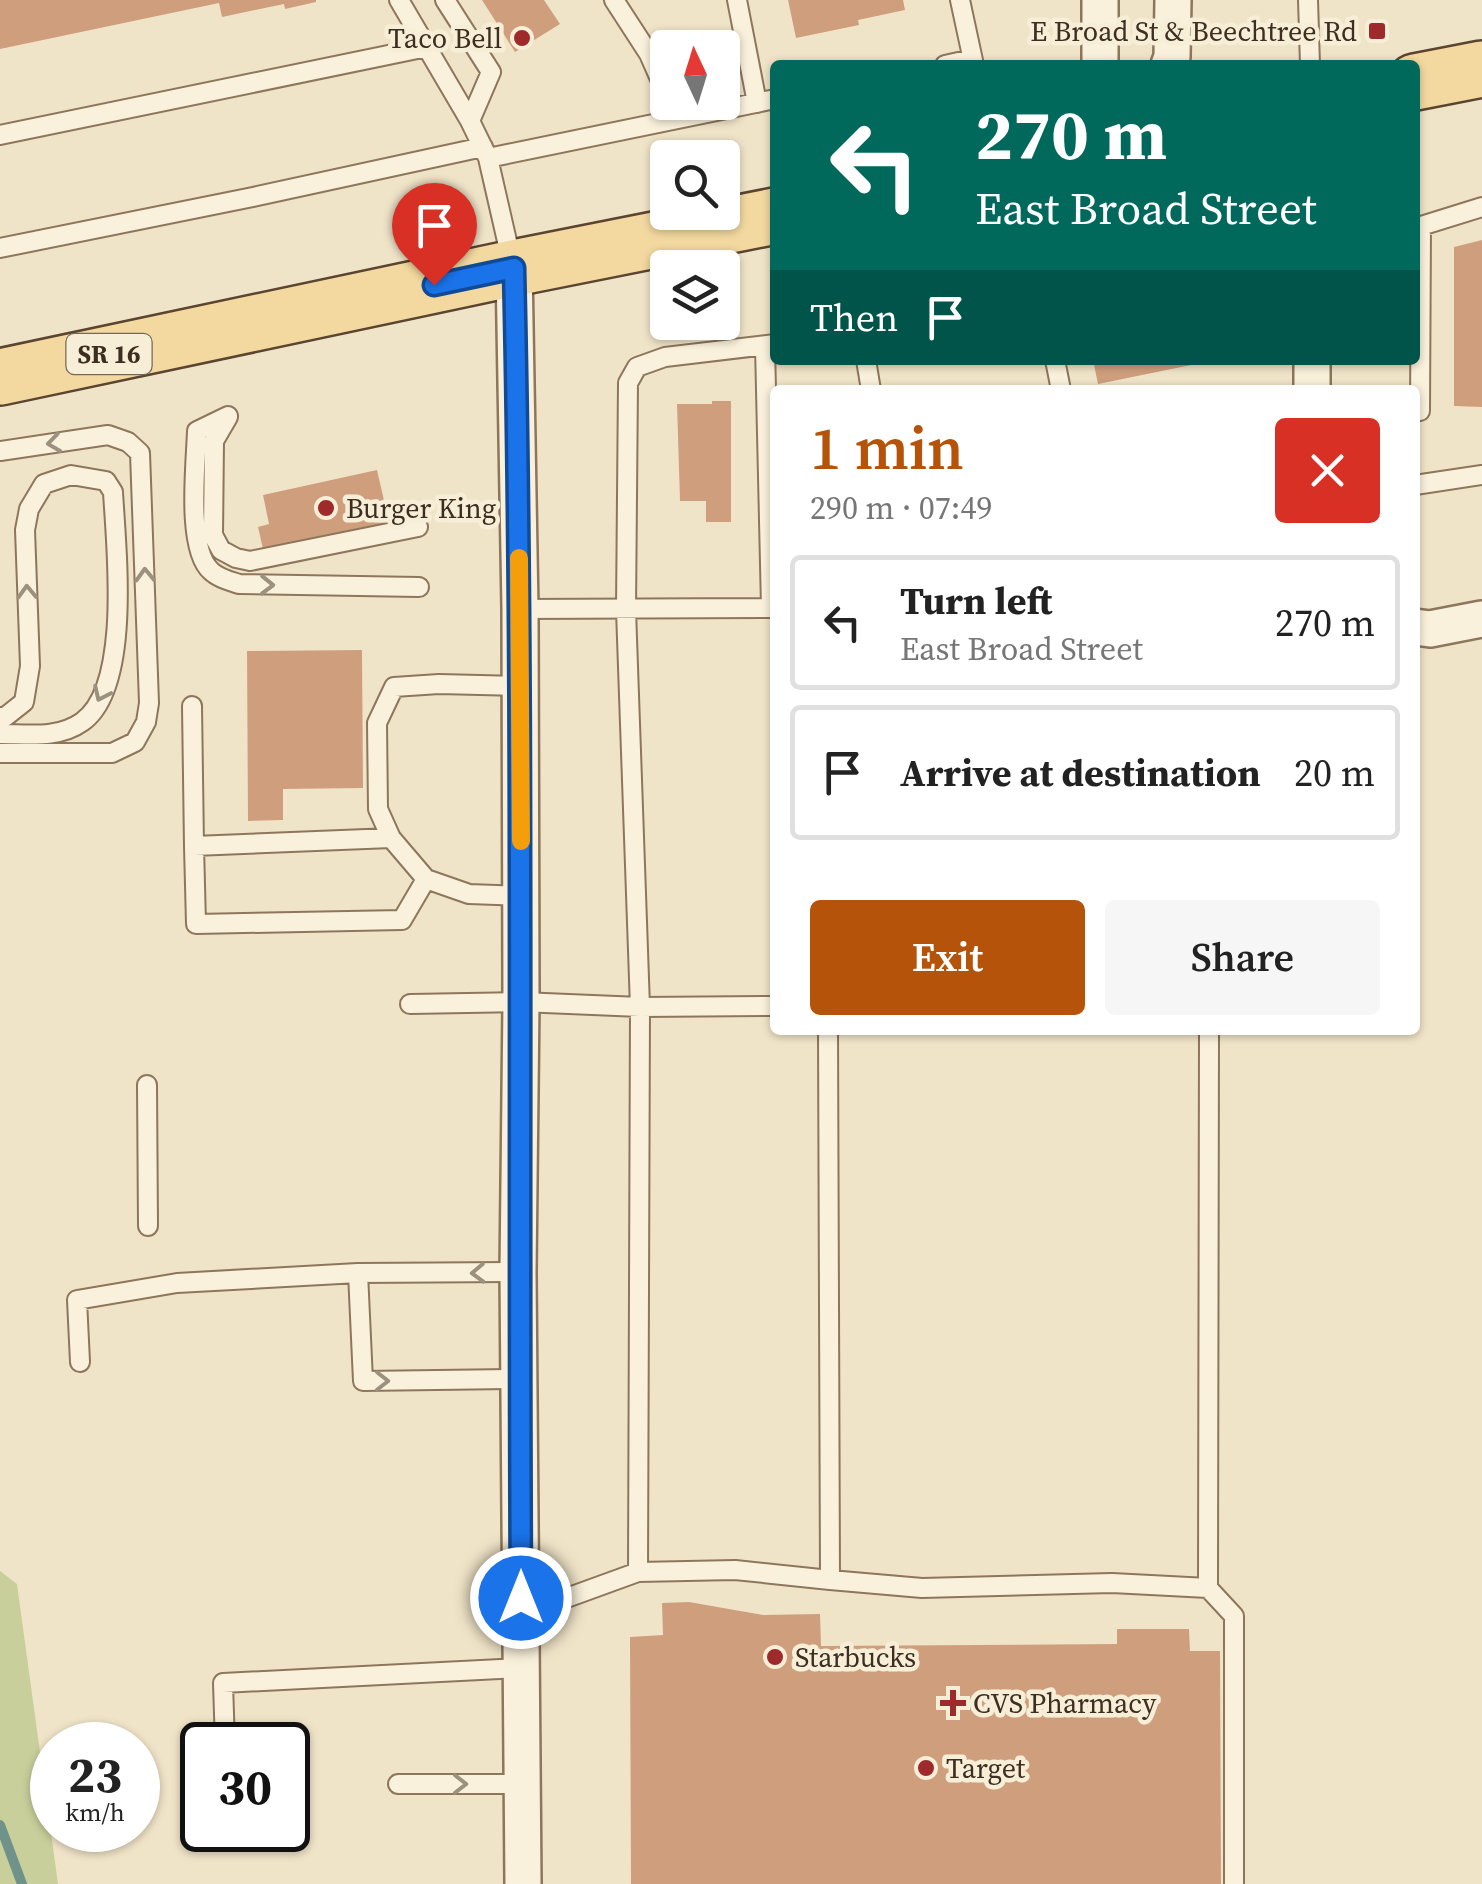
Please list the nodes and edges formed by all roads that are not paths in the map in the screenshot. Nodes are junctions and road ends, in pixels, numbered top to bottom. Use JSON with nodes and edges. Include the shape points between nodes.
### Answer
{"nodes":[{"id":1,"x":399,"y":0,"type":"edge"},
{"id":2,"x":446,"y":0,"type":"edge"},
{"id":3,"x":614,"y":0,"type":"edge"},
{"id":4,"x":737,"y":0,"type":"edge"},
{"id":5,"x":960,"y":0,"type":"edge"},
{"id":6,"x":1100,"y":0,"type":"edge"},
{"id":7,"x":1173,"y":0,"type":"edge"},
{"id":8,"x":1308,"y":0,"type":"edge"},
{"id":9,"x":426,"y":47,"type":"junction"},
{"id":10,"x":650,"y":56,"type":"edge"},
{"id":11,"x":973,"y":60,"type":"edge"},
{"id":12,"x":1100,"y":60,"type":"edge"},
{"id":13,"x":1171,"y":60,"type":"edge"},
{"id":14,"x":1310,"y":60,"type":"edge"},
{"id":15,"x":1482,"y":69,"type":"edge"},
{"id":16,"x":1420,"y":81,"type":"edge"},
{"id":17,"x":766,"y":101,"type":"edge"},
{"id":18,"x":740,"y":102,"type":"edge"},
{"id":19,"x":650,"y":111,"type":"edge"},
{"id":20,"x":470,"y":122,"type":"junction"},
{"id":21,"x":0,"y":135,"type":"edge"},
{"id":22,"x":485,"y":152,"type":"junction"},
{"id":23,"x":1482,"y":207,"type":"edge"},
{"id":24,"x":770,"y":217,"type":"edge"},
{"id":25,"x":0,"y":248,"type":"edge"},
{"id":26,"x":514,"y":268,"type":"junction"},
{"id":27,"x":770,"y":345,"type":"edge"},
{"id":28,"x":0,"y":377,"type":"edge"},
{"id":29,"x":1420,"y":411,"type":"edge"},
{"id":30,"x":0,"y":451,"type":"edge"},
{"id":31,"x":1482,"y":475,"type":"edge"},
{"id":32,"x":1420,"y":484,"type":"edge"},
{"id":33,"x":418,"y":527,"type":"dead end"},
{"id":34,"x":419,"y":586,"type":"dead end"},
{"id":35,"x":770,"y":608,"type":"edge"},
{"id":36,"x":520,"y":609,"type":"junction"},
{"id":37,"x":626,"y":610,"type":"junction"},
{"id":38,"x":1482,"y":619,"type":"edge"},
{"id":39,"x":1420,"y":627,"type":"edge"},
{"id":40,"x":520,"y":686,"type":"junction"},
{"id":41,"x":192,"y":706,"type":"dead end"},
{"id":42,"x":0,"y":716,"type":"edge"},
{"id":43,"x":0,"y":734,"type":"edge"},
{"id":44,"x":0,"y":753,"type":"edge"},
{"id":45,"x":391,"y":838,"type":"junction"},
{"id":46,"x":194,"y":846,"type":"junction"},
{"id":47,"x":426,"y":879,"type":"junction"},
{"id":48,"x":521,"y":896,"type":"junction"},
{"id":49,"x":521,"y":1002,"type":"junction"},
{"id":50,"x":410,"y":1004,"type":"dead end"},
{"id":51,"x":640,"y":1006,"type":"junction"},
{"id":52,"x":770,"y":1006,"type":"edge"},
{"id":53,"x":828,"y":1035,"type":"edge"},
{"id":54,"x":1209,"y":1035,"type":"edge"},
{"id":55,"x":147,"y":1085,"type":"dead end"},
{"id":56,"x":148,"y":1226,"type":"dead end"},
{"id":57,"x":518,"y":1272,"type":"junction"},
{"id":58,"x":358,"y":1273,"type":"junction"},
{"id":59,"x":80,"y":1362,"type":"dead end"},
{"id":60,"x":519,"y":1379,"type":"junction"},
{"id":61,"x":638,"y":1572,"type":"junction"},
{"id":62,"x":830,"y":1580,"type":"junction"},
{"id":63,"x":1208,"y":1588,"type":"junction"},
{"id":64,"x":521,"y":1598,"type":"junction"},
{"id":65,"x":520,"y":1668,"type":"junction"},
{"id":66,"x":225,"y":1722,"type":"edge"},
{"id":67,"x":398,"y":1784,"type":"dead end"},
{"id":68,"x":522,"y":1784,"type":"junction"},
{"id":69,"x":523,"y":1884,"type":"edge"},
{"id":70,"x":1234,"y":1884,"type":"edge"}],
"edges":[{"from":1,"to":9,"type":"lane"},
{"from":2,"to":20,"type":"lane","via":[[492,72]]},
{"from":3,"to":10,"type":"lane"},
{"from":4,"to":17,"type":"lane"},
{"from":5,"to":11,"type":"lane"},
{"from":6,"to":12,"type":"street"},
{"from":7,"to":13,"type":"street"},
{"from":8,"to":14,"type":"lane"},
{"from":9,"to":20,"type":"lane"},
{"from":9,"to":21,"type":"lane"},
{"from":15,"to":16,"type":"main road"},
{"from":17,"to":18,"type":"lane"},
{"from":19,"to":22,"type":"lane"},
{"from":20,"to":22,"type":"lane"},
{"from":22,"to":25,"type":"lane"},
{"from":22,"to":26,"type":"lane"},
{"from":23,"to":29,"type":"lane","via":[[1421,226]]},
{"from":24,"to":26,"type":"main road","number":"SR 16"},
{"from":26,"to":28,"type":"main road","number":"SR 16"},
{"from":26,"to":36,"type":"street"},
{"from":27,"to":37,"type":"lane","via":[[665,357],[638,367],[628,383]]},
{"from":44,"to":30,"type":"lane","one_way":true,"via":[[112,753],[135,742],[149,703],[140,454],[108,435]]},
{"from":31,"to":32,"type":"lane"},
{"from":33,"to":34,"type":"lane","one_way":true,"via":[[250,561],[236,558],[213,535],[214,441],[228,416],[197,432],[194,515],[200,553],[213,574],[240,584]]},
{"from":35,"to":37,"type":"lane"},
{"from":36,"to":37,"type":"lane"},
{"from":36,"to":40,"type":"street"},
{"from":37,"to":51,"type":"lane"},
{"from":38,"to":39,"type":"street"},
{"from":40,"to":45,"type":"lane","via":[[394,687],[378,723],[378,809]]},
{"from":40,"to":48,"type":"street"},
{"from":41,"to":46,"type":"lane"},
{"from":42,"to":43,"type":"lane","one_way":true,"via":[[24,702],[30,666],[29,509],[44,484],[71,475],[106,481],[114,492],[118,594],[108,684],[83,722],[57,734]]},
{"from":45,"to":46,"type":"lane"},
{"from":45,"to":47,"type":"lane"},
{"from":46,"to":47,"type":"lane","via":[[196,924],[402,920]]},
{"from":47,"to":48,"type":"lane","via":[[469,894]]},
{"from":48,"to":49,"type":"street"},
{"from":49,"to":50,"type":"lane"},
{"from":49,"to":51,"type":"lane"},
{"from":49,"to":57,"type":"street"},
{"from":51,"to":52,"type":"lane"},
{"from":51,"to":61,"type":"lane"},
{"from":53,"to":62,"type":"lane"},
{"from":54,"to":63,"type":"lane"},
{"from":55,"to":56,"type":"lane"},
{"from":57,"to":58,"type":"lane","one_way":true},
{"from":57,"to":60,"type":"street"},
{"from":58,"to":59,"type":"lane","via":[[177,1283],[77,1300]]},
{"from":58,"to":60,"type":"lane","one_way":true,"via":[[363,1381]]},
{"from":60,"to":64,"type":"street"},
{"from":61,"to":62,"type":"lane","via":[[735,1570]]},
{"from":61,"to":64,"type":"lane","via":[[561,1600]]},
{"from":62,"to":63,"type":"lane","via":[[922,1588]]},
{"from":63,"to":70,"type":"lane","via":[[1234,1616]]},
{"from":64,"to":65,"type":"street"},
{"from":65,"to":66,"type":"lane","via":[[223,1683]]},
{"from":65,"to":68,"type":"street"},
{"from":67,"to":68,"type":"lane","one_way":true},
{"from":68,"to":69,"type":"street"}]}
